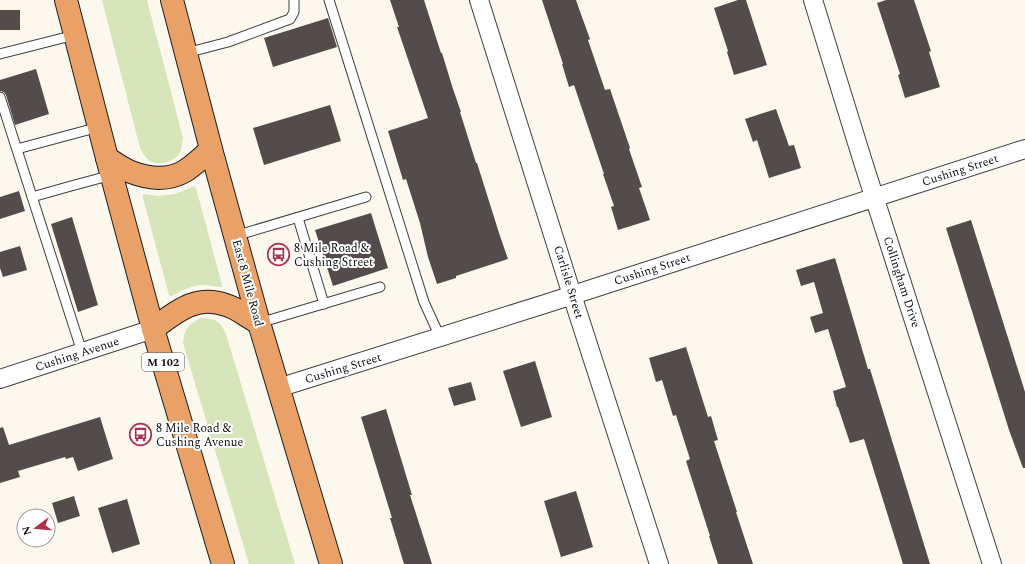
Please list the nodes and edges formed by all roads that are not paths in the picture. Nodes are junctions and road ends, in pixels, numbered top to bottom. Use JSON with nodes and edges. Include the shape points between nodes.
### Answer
{"nodes":[{"id":1,"x":66,"y":0,"type":"edge"},
{"id":2,"x":172,"y":0,"type":"edge"},
{"id":3,"x":294,"y":0,"type":"edge"},
{"id":4,"x":329,"y":0,"type":"edge"},
{"id":5,"x":479,"y":0,"type":"edge"},
{"id":6,"x":813,"y":0,"type":"edge"},
{"id":7,"x":76,"y":35,"type":"junction"},
{"id":8,"x":186,"y":53,"type":"junction"},
{"id":9,"x":0,"y":54,"type":"edge"},
{"id":10,"x":0,"y":97,"type":"edge"},
{"id":11,"x":99,"y":127,"type":"junction"},
{"id":12,"x":17,"y":149,"type":"junction"},
{"id":13,"x":211,"y":149,"type":"junction"},
{"id":14,"x":1025,"y":150,"type":"edge"},
{"id":15,"x":109,"y":167,"type":"junction"},
{"id":16,"x":32,"y":197,"type":"junction"},
{"id":17,"x":366,"y":197,"type":"dead end"},
{"id":18,"x":875,"y":198,"type":"junction"},
{"id":19,"x":298,"y":218,"type":"junction"},
{"id":20,"x":235,"y":236,"type":"junction"},
{"id":21,"x":380,"y":287,"type":"dead end"},
{"id":22,"x":572,"y":295,"type":"junction"},
{"id":23,"x":324,"y":304,"type":"junction"},
{"id":24,"x":259,"y":324,"type":"junction"},
{"id":25,"x":153,"y":329,"type":"junction"},
{"id":26,"x":440,"y":337,"type":"junction"},
{"id":27,"x":82,"y":352,"type":"junction"},
{"id":28,"x":0,"y":379,"type":"edge"},
{"id":29,"x":278,"y":388,"type":"junction"},
{"id":30,"x":223,"y":564,"type":"edge"},
{"id":31,"x":330,"y":564,"type":"edge"},
{"id":32,"x":659,"y":564,"type":"edge"},
{"id":33,"x":992,"y":564,"type":"edge"}],
"edges":[{"from":1,"to":7,"type":"highway","number":"M 102"},
{"from":2,"to":8,"type":"highway","name":"East 8 Mile Road"},
{"from":3,"to":8,"type":"lane","via":[[294,12],[290,20],[228,42]]},
{"from":4,"to":26,"type":"lane","via":[[424,302]]},
{"from":5,"to":22,"type":"street","name":"Carlisle Street"},
{"from":6,"to":18,"type":"street","name":"Collingham Drive"},
{"from":7,"to":9,"type":"lane"},
{"from":7,"to":11,"type":"highway","number":"M 102"},
{"from":8,"to":13,"type":"highway","name":"East 8 Mile Road"},
{"from":10,"to":12,"type":"lane"},
{"from":11,"to":12,"type":"lane"},
{"from":11,"to":15,"type":"highway","number":"M 102"},
{"from":12,"to":16,"type":"lane"},
{"from":13,"to":15,"type":"highway","via":[[186,171],[168,178],[150,178]]},
{"from":13,"to":20,"type":"highway","name":"East 8 Mile Road"},
{"from":14,"to":18,"type":"street","name":"Cushing Street"},
{"from":15,"to":16,"type":"lane","via":[[71,186]]},
{"from":15,"to":25,"type":"highway","number":"M 102"},
{"from":16,"to":27,"type":"lane"},
{"from":17,"to":19,"type":"lane"},
{"from":18,"to":22,"type":"street","name":"Cushing Street"},
{"from":18,"to":33,"type":"street","name":"Collingham Drive"},
{"from":19,"to":20,"type":"lane"},
{"from":19,"to":23,"type":"lane"},
{"from":20,"to":24,"type":"highway","name":"East 8 Mile Road"},
{"from":21,"to":23,"type":"lane"},
{"from":22,"to":26,"type":"street","name":"Cushing Street"},
{"from":22,"to":32,"type":"street","name":"Carlisle Street"},
{"from":23,"to":24,"type":"lane"},
{"from":24,"to":25,"type":"highway","via":[[228,305],[203,301],[183,308]]},
{"from":24,"to":29,"type":"highway","name":"East 8 Mile Road"},
{"from":25,"to":27,"type":"street","name":"Cushing Avenue"},
{"from":25,"to":30,"type":"highway","number":"M 102"},
{"from":26,"to":29,"type":"street","name":"Cushing Street"},
{"from":27,"to":28,"type":"street","name":"Cushing Avenue"},
{"from":29,"to":31,"type":"highway","name":"East 8 Mile Road"}]}
